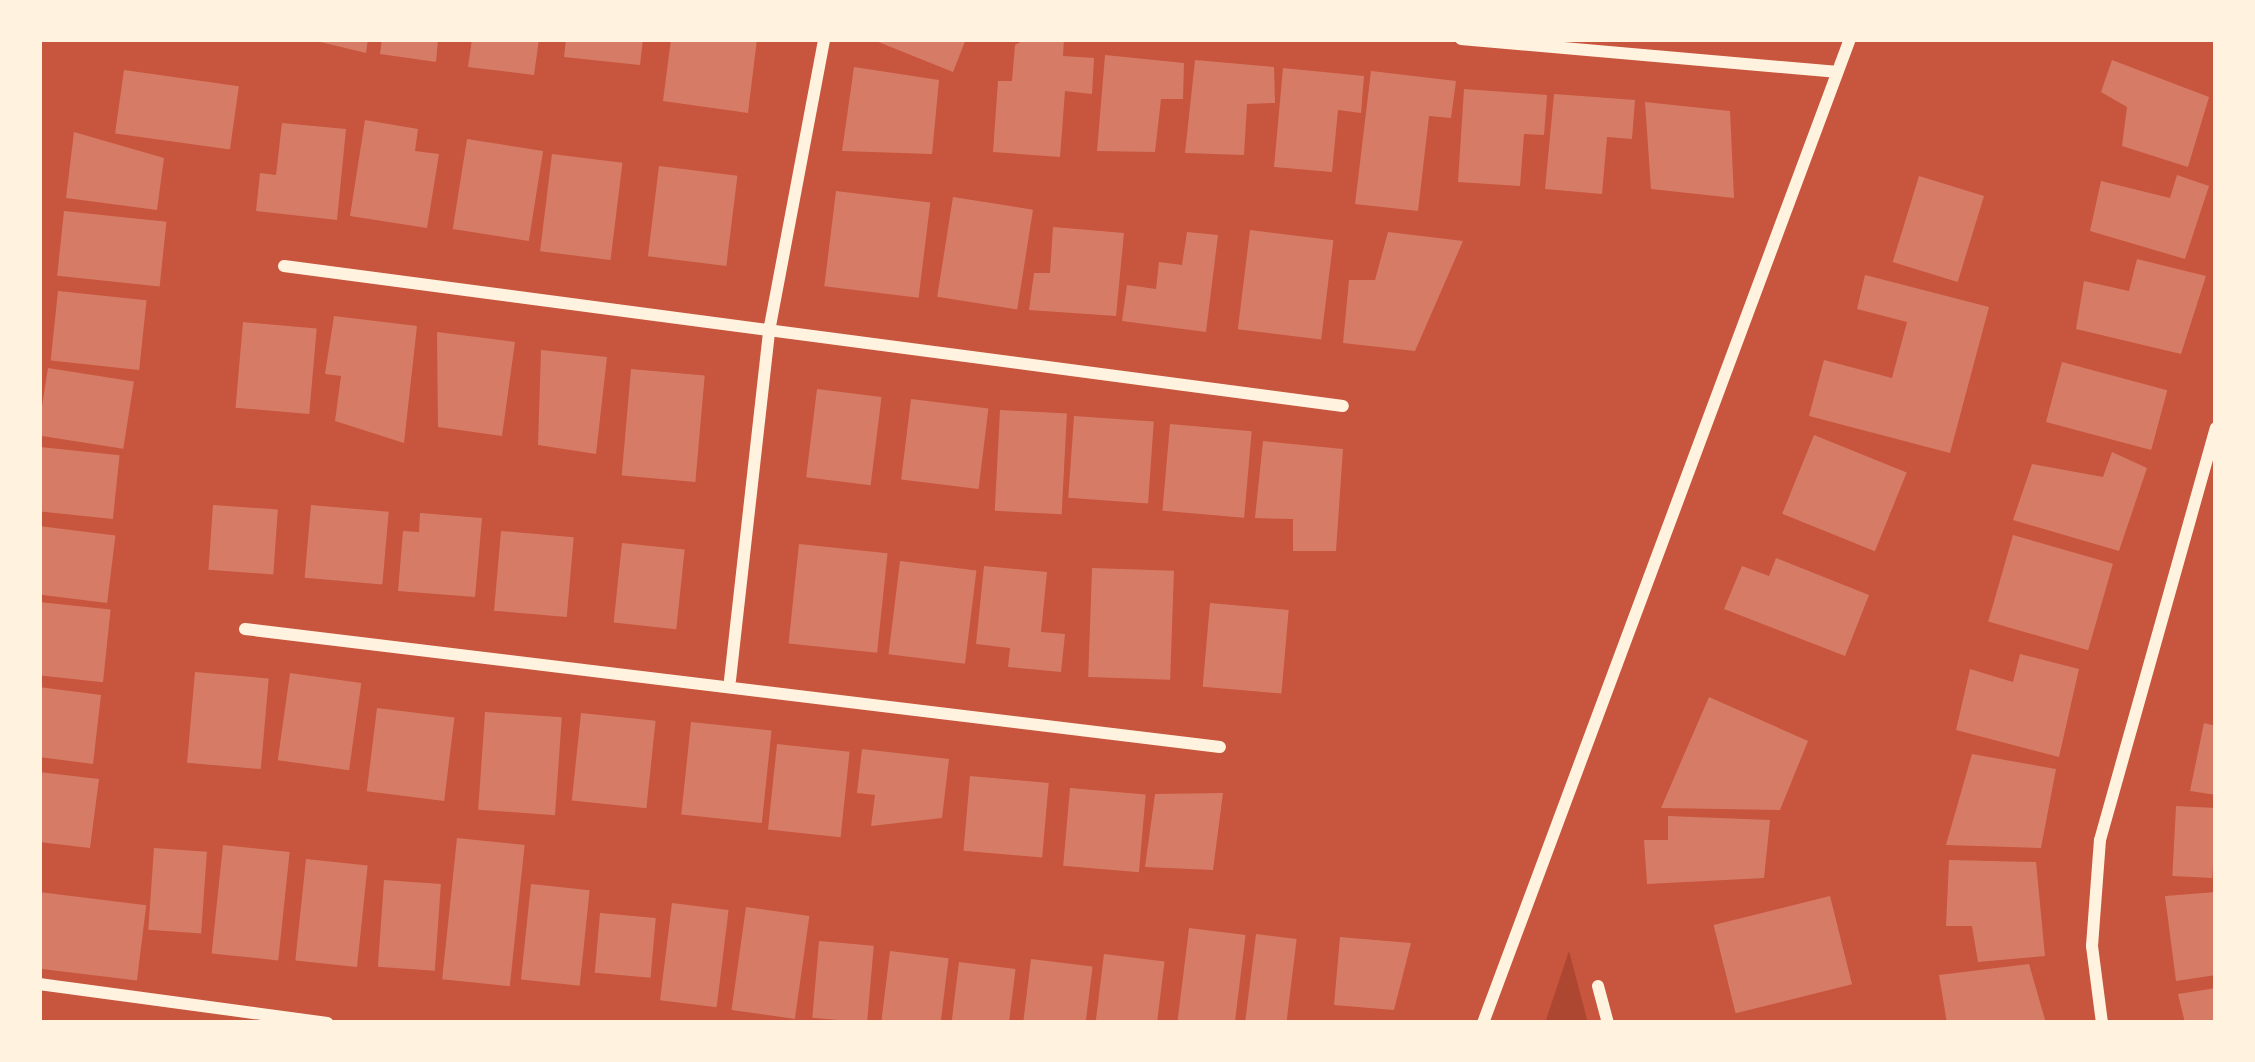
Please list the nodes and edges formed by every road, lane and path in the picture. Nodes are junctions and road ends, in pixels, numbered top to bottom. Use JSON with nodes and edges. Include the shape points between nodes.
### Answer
{"nodes":[{"id":1,"x":824,"y":39,"type":"edge"},
{"id":2,"x":1461,"y":39,"type":"edge"},
{"id":3,"x":1850,"y":39,"type":"edge"},
{"id":4,"x":1836,"y":72,"type":"junction"},
{"id":5,"x":284,"y":266,"type":"dead end"},
{"id":6,"x":770,"y":326,"type":"junction"},
{"id":7,"x":1343,"y":406,"type":"dead end"},
{"id":8,"x":2216,"y":428,"type":"edge"},
{"id":9,"x":245,"y":629,"type":"dead end"},
{"id":10,"x":730,"y":680,"type":"junction"},
{"id":11,"x":1220,"y":747,"type":"dead end"},
{"id":12,"x":39,"y":984,"type":"edge"},
{"id":13,"x":1598,"y":986,"type":"dead end"},
{"id":14,"x":327,"y":1023,"type":"edge"},
{"id":15,"x":1483,"y":1023,"type":"edge"},
{"id":16,"x":1608,"y":1023,"type":"edge"},
{"id":17,"x":2102,"y":1023,"type":"edge"}],
"edges":[{"from":1,"to":6,"type":"street"},
{"from":2,"to":4,"type":"street"},
{"from":3,"to":4,"type":"street"},
{"from":4,"to":15,"type":"street"},
{"from":5,"to":6,"type":"street"},
{"from":6,"to":7,"type":"street"},
{"from":6,"to":10,"type":"street"},
{"from":8,"to":17,"type":"street","via":[[2099,840],[2092,946]]},
{"from":9,"to":10,"type":"street"},
{"from":10,"to":11,"type":"street"},
{"from":12,"to":14,"type":"street"},
{"from":13,"to":16,"type":"street"}]}
